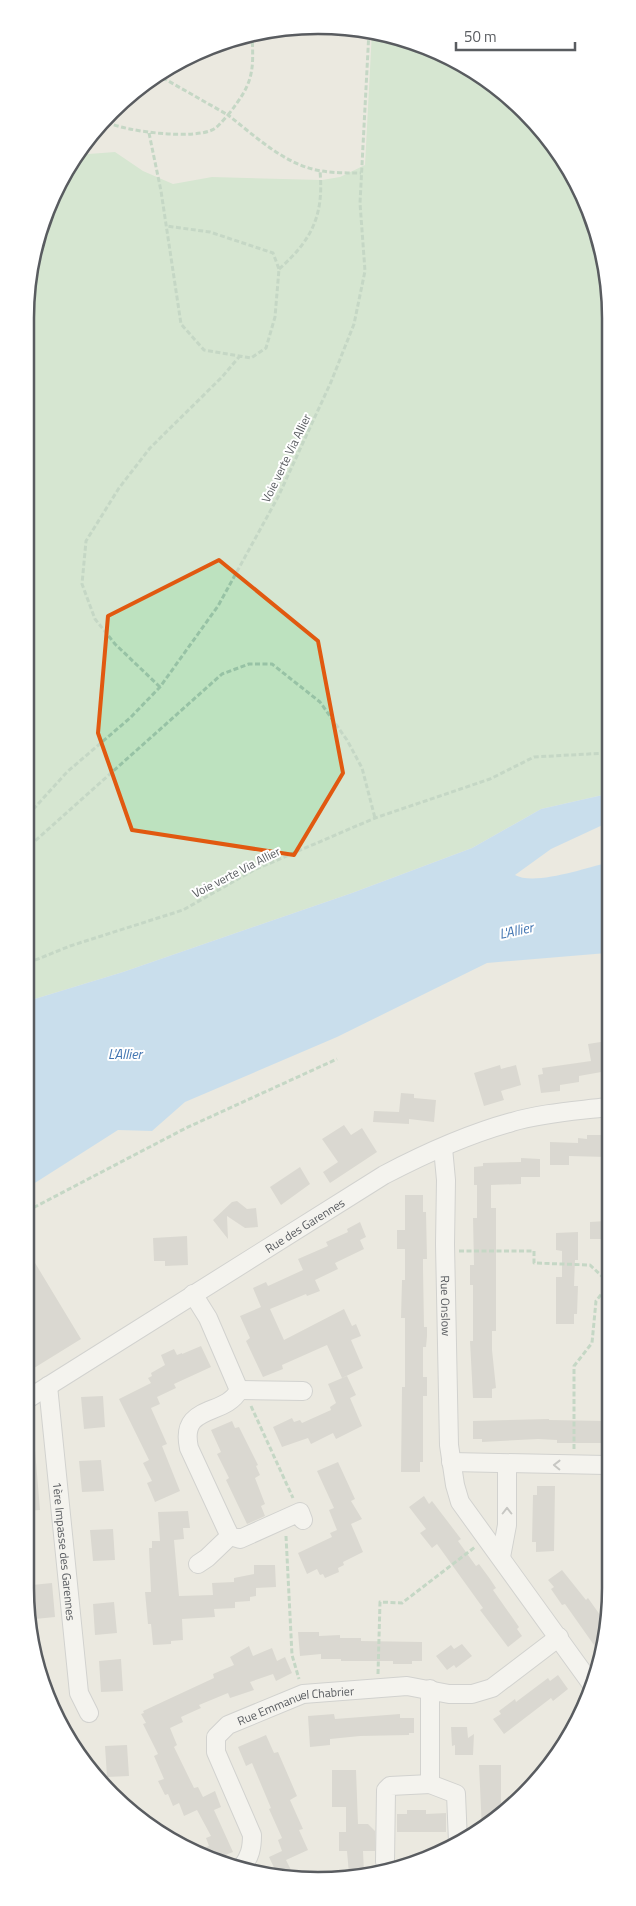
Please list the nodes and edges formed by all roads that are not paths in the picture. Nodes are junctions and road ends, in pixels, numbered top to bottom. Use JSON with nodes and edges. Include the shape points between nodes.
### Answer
{"nodes":[{"id":1,"x":602,"y":1108,"type":"edge"},
{"id":2,"x":443,"y":1148,"type":"junction"},
{"id":3,"x":193,"y":1294,"type":"junction"},
{"id":4,"x":48,"y":1386,"type":"junction"},
{"id":5,"x":241,"y":1390,"type":"junction"},
{"id":6,"x":303,"y":1391,"type":"dead end"},
{"id":7,"x":34,"y":1395,"type":"edge"},
{"id":8,"x":451,"y":1462,"type":"junction"},
{"id":9,"x":507,"y":1464,"type":"junction"},
{"id":10,"x":602,"y":1464,"type":"edge"},
{"id":11,"x":296,"y":1517,"type":"road end"},
{"id":12,"x":230,"y":1536,"type":"junction"},
{"id":13,"x":501,"y":1557,"type":"junction"},
{"id":14,"x":198,"y":1564,"type":"dead end"},
{"id":15,"x":559,"y":1638,"type":"junction"},
{"id":16,"x":587,"y":1678,"type":"edge"},
{"id":17,"x":430,"y":1689,"type":"junction"},
{"id":18,"x":89,"y":1713,"type":"dead end"},
{"id":19,"x":430,"y":1784,"type":"junction"},
{"id":20,"x":458,"y":1835,"type":"edge"},
{"id":21,"x":385,"y":1862,"type":"dead end"},
{"id":22,"x":245,"y":1863,"type":"edge"}],
"edges":[{"from":1,"to":2,"type":"street","name":"Rue des Garennes","via":[[513,1121]]},
{"from":2,"to":3,"type":"street","name":"Rue des Garennes","via":[[384,1175]]},
{"from":2,"to":8,"type":"street","name":"Rue Onslow"},
{"from":3,"to":4,"type":"street","name":"Rue des Garennes"},
{"from":3,"to":5,"type":"street","via":[[208,1318]]},
{"from":4,"to":7,"type":"street","name":"Rue des Garennes"},
{"from":4,"to":18,"type":"street","name":"1ère Impasse des Garennes","via":[[79,1693]]},
{"from":5,"to":6,"type":"street"},
{"from":5,"to":12,"type":"street","via":[[192,1421],[187,1438]]},
{"from":8,"to":9,"type":"street"},
{"from":8,"to":13,"type":"street","name":"Rue Onslow","via":[[460,1502]]},
{"from":10,"to":9,"type":"street","one_way":true},
{"from":13,"to":9,"type":"street","one_way":true,"via":[[507,1525]]},
{"from":11,"to":12,"type":"street","via":[[240,1539]]},
{"from":12,"to":14,"type":"street"},
{"from":13,"to":15,"type":"street","name":"Rue Onslow"},
{"from":15,"to":16,"type":"street","name":"Rue Onslow"},
{"from":15,"to":17,"type":"street","name":"Rue Emmanuel Chabrier","via":[[482,1692],[449,1694]]},
{"from":17,"to":19,"type":"street"},
{"from":17,"to":22,"type":"street","name":"Rue Emmanuel Chabrier","via":[[378,1687],[303,1694],[228,1725],[216,1737],[216,1752],[252,1835],[252,1847]]},
{"from":19,"to":20,"type":"street","via":[[456,1794]]},
{"from":19,"to":21,"type":"street","via":[[390,1786],[386,1790]]}]}
